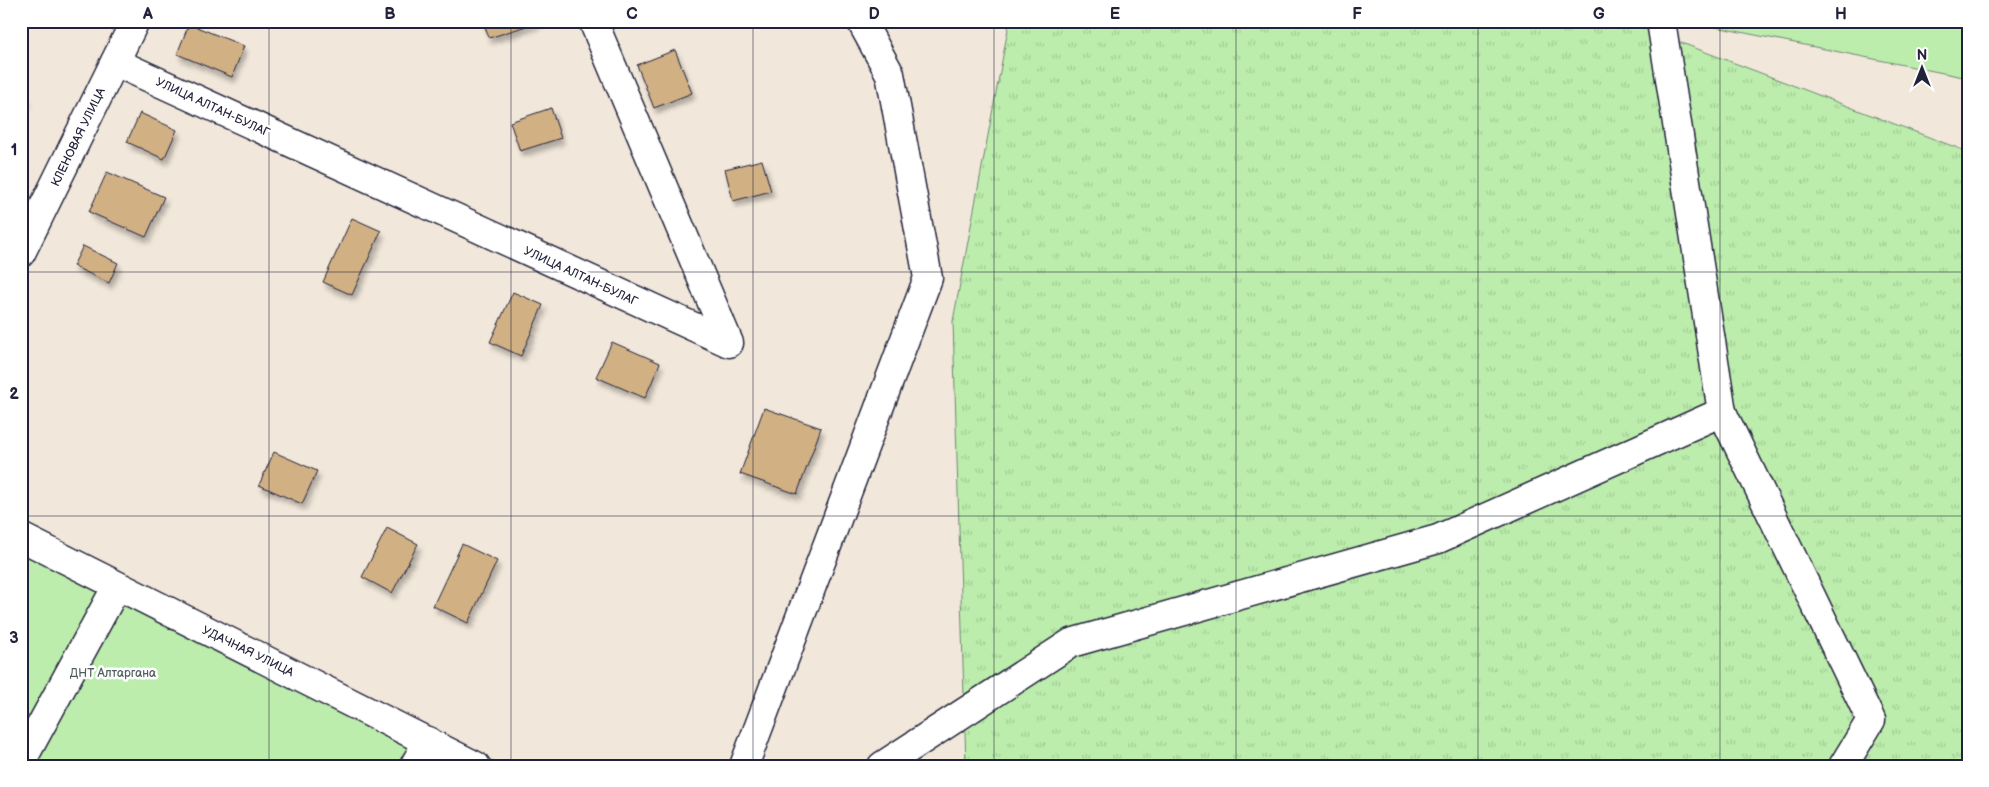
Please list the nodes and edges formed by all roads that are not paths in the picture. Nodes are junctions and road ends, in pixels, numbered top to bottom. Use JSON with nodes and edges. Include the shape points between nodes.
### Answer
{"nodes":[{"id":1,"x":135,"y":21,"type":"edge"},
{"id":2,"x":592,"y":21,"type":"edge"},
{"id":3,"x":861,"y":21,"type":"edge"},
{"id":4,"x":1661,"y":21,"type":"edge"},
{"id":5,"x":115,"y":62,"type":"junction"},
{"id":6,"x":21,"y":253,"type":"edge"},
{"id":7,"x":1722,"y":412,"type":"junction"},
{"id":8,"x":21,"y":538,"type":"edge"},
{"id":9,"x":117,"y":586,"type":"junction"},
{"id":10,"x":428,"y":740,"type":"junction"},
{"id":11,"x":21,"y":762,"type":"edge"},
{"id":12,"x":414,"y":766,"type":"edge"},
{"id":13,"x":476,"y":766,"type":"edge"},
{"id":14,"x":744,"y":766,"type":"edge"},
{"id":15,"x":882,"y":766,"type":"edge"},
{"id":16,"x":1842,"y":766,"type":"edge"}],
"edges":[{"from":1,"to":5,"type":"street","name":"КЛЕНОВАЯ УЛИЦА"},
{"from":2,"to":5,"type":"street","name":"УЛИЦА АЛТАН-БУЛАГ","via":[[729,343]]},
{"from":3,"to":14,"type":"street","via":[[890,74],[928,278]]},
{"from":4,"to":7,"type":"street"},
{"from":5,"to":6,"type":"street","name":"КЛЕНОВАЯ УЛИЦА"},
{"from":7,"to":15,"type":"street","via":[[1438,539],[1071,643]]},
{"from":7,"to":16,"type":"street","via":[[1871,720]]},
{"from":8,"to":9,"type":"street","name":"УДАЧНАЯ УЛИЦА"},
{"from":9,"to":10,"type":"street","name":"УДАЧНАЯ УЛИЦА"},
{"from":9,"to":11,"type":"street"},
{"from":10,"to":12,"type":"street"},
{"from":10,"to":13,"type":"street","name":"УДАЧНАЯ УЛИЦА"}]}
